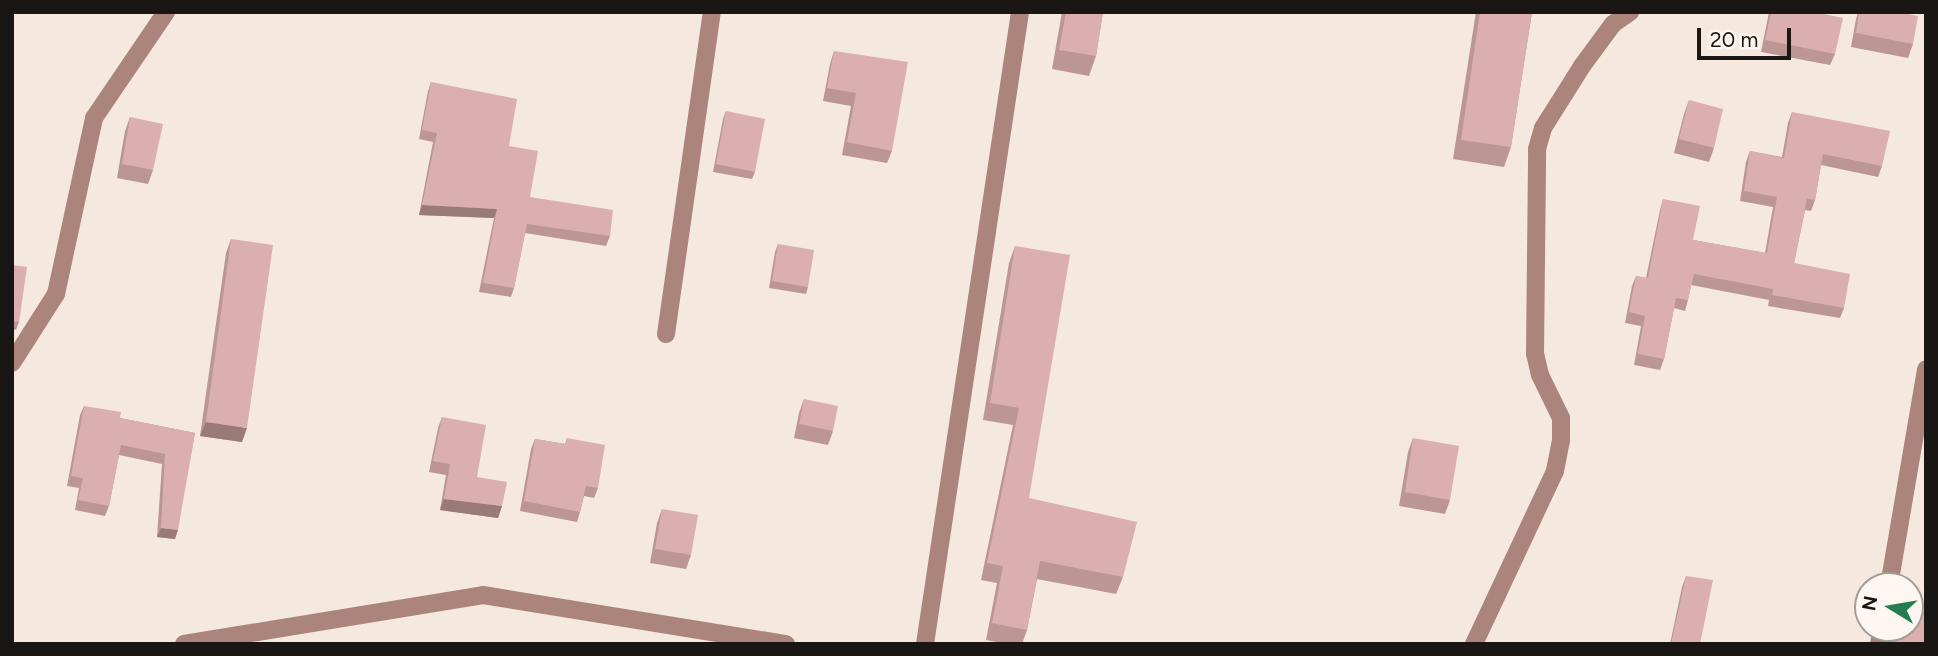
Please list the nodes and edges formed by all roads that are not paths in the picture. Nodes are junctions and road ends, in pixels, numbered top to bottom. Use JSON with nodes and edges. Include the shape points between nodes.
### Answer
{"nodes":[{"id":1,"x":166,"y":12,"type":"edge"},
{"id":2,"x":712,"y":12,"type":"edge"},
{"id":3,"x":1020,"y":12,"type":"edge"},
{"id":4,"x":1630,"y":12,"type":"edge"},
{"id":5,"x":666,"y":334,"type":"dead end"},
{"id":6,"x":12,"y":363,"type":"edge"},
{"id":7,"x":1926,"y":369,"type":"edge"},
{"id":8,"x":1891,"y":572,"type":"edge"},
{"id":9,"x":184,"y":644,"type":"edge"},
{"id":10,"x":786,"y":644,"type":"edge"},
{"id":11,"x":925,"y":644,"type":"edge"},
{"id":12,"x":1474,"y":644,"type":"edge"}],
"edges":[{"from":1,"to":6,"type":"street","via":[[94,118],[56,294]]},
{"from":2,"to":5,"type":"street"},
{"from":3,"to":11,"type":"street"},
{"from":4,"to":12,"type":"street","via":[[1613,24],[1582,66],[1543,128],[1536,149],[1535,354],[1561,418],[1561,440],[1555,471]]},
{"from":7,"to":8,"type":"street"},
{"from":9,"to":10,"type":"street","via":[[483,595]]}]}
